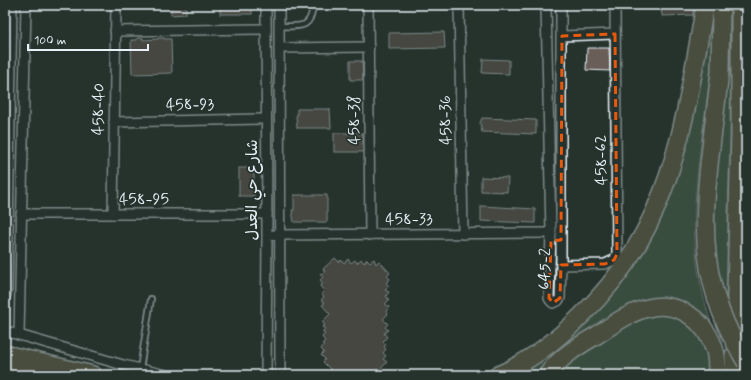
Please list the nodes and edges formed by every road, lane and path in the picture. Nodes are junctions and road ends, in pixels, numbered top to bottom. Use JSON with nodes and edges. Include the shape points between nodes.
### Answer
{"nodes":[{"id":1,"x":26,"y":5,"type":"edge"},
{"id":2,"x":116,"y":5,"type":"edge"},
{"id":3,"x":266,"y":5,"type":"edge"},
{"id":4,"x":279,"y":5,"type":"edge"},
{"id":5,"x":312,"y":5,"type":"edge"},
{"id":6,"x":368,"y":5,"type":"edge"},
{"id":7,"x":459,"y":5,"type":"edge"},
{"id":8,"x":546,"y":5,"type":"edge"},
{"id":9,"x":561,"y":5,"type":"edge"},
{"id":10,"x":615,"y":5,"type":"edge"},
{"id":11,"x":706,"y":5,"type":"edge"},
{"id":12,"x":721,"y":5,"type":"edge"},
{"id":13,"x":740,"y":5,"type":"edge"},
{"id":14,"x":10,"y":8,"type":"edge"},
{"id":15,"x":279,"y":26,"type":"junction"},
{"id":16,"x":266,"y":30,"type":"junction"},
{"id":17,"x":115,"y":31,"type":"junction"},
{"id":18,"x":615,"y":34,"type":"junction"},
{"id":19,"x":562,"y":36,"type":"junction"},
{"id":20,"x":369,"y":47,"type":"junction"},
{"id":21,"x":279,"y":48,"type":"junction"},
{"id":22,"x":266,"y":119,"type":"junction"},
{"id":23,"x":114,"y":122,"type":"junction"},
{"id":24,"x":7,"y":153,"type":"edge"},
{"id":25,"x":22,"y":214,"type":"junction"},
{"id":26,"x":113,"y":214,"type":"junction"},
{"id":27,"x":267,"y":214,"type":"junction"},
{"id":28,"x":463,"y":234,"type":"junction"},
{"id":29,"x":267,"y":235,"type":"junction"},
{"id":30,"x":280,"y":235,"type":"junction"},
{"id":31,"x":370,"y":235,"type":"junction"},
{"id":32,"x":551,"y":237,"type":"junction"},
{"id":33,"x":561,"y":240,"type":"junction"},
{"id":34,"x":561,"y":265,"type":"junction"},
{"id":35,"x":5,"y":298,"type":"edge"},
{"id":36,"x":151,"y":299,"type":"dead end"},
{"id":37,"x":5,"y":330,"type":"edge"},
{"id":38,"x":735,"y":330,"type":"dead end"},
{"id":39,"x":19,"y":335,"type":"junction"},
{"id":40,"x":5,"y":354,"type":"edge"},
{"id":41,"x":740,"y":359,"type":"edge"},
{"id":42,"x":5,"y":368,"type":"edge"},
{"id":43,"x":140,"y":369,"type":"junction"},
{"id":44,"x":550,"y":371,"type":"edge"},
{"id":45,"x":152,"y":374,"type":"edge"},
{"id":46,"x":35,"y":375,"type":"edge"},
{"id":47,"x":93,"y":375,"type":"edge"},
{"id":48,"x":166,"y":375,"type":"edge"},
{"id":49,"x":266,"y":375,"type":"edge"},
{"id":50,"x":280,"y":375,"type":"edge"},
{"id":51,"x":498,"y":375,"type":"edge"},
{"id":52,"x":717,"y":375,"type":"edge"},
{"id":53,"x":734,"y":375,"type":"edge"}],
"edges":[{"from":1,"to":25,"type":"street"},
{"from":2,"to":17,"type":"street","name":"458-40"},
{"from":3,"to":16,"type":"street","name":"شارع حي العدل"},
{"from":4,"to":15,"type":"street","name":"شارع حي العدل"},
{"from":5,"to":15,"type":"lane","via":[[312,16],[307,23],[301,26]]},
{"from":6,"to":20,"type":"street","name":"458-38"},
{"from":7,"to":28,"type":"street","name":"458-36"},
{"from":8,"to":32,"type":"street","name":"645-2"},
{"from":9,"to":19,"type":"street","name":"645-2"},
{"from":10,"to":18,"type":"street","name":"458-62"},
{"from":11,"to":51,"type":"highway","via":[[677,145],[662,194],[632,254],[610,285],[572,325],[537,353]]},
{"from":12,"to":41,"type":"highway","bridge":true,"via":[[720,72],[705,211],[707,259],[719,309]]},
{"from":13,"to":38,"type":"highway"},
{"from":14,"to":24,"type":"street"},
{"from":15,"to":21,"type":"street","name":"شارع حي العدل"},
{"from":16,"to":17,"type":"street"},
{"from":16,"to":22,"type":"street","name":"شارع حي العدل"},
{"from":17,"to":23,"type":"street","name":"458-40"},
{"from":18,"to":19,"type":"street"},
{"from":18,"to":34,"type":"street","name":"458-62","via":[[617,254],[614,260],[605,264]]},
{"from":19,"to":33,"type":"street","name":"645-2"},
{"from":20,"to":21,"type":"street"},
{"from":20,"to":31,"type":"street","name":"458-38"},
{"from":21,"to":30,"type":"street","name":"شارع حي العدل"},
{"from":22,"to":23,"type":"street","name":"458-93"},
{"from":22,"to":27,"type":"street","name":"شارع حي العدل"},
{"from":23,"to":26,"type":"street","name":"458-40"},
{"from":24,"to":35,"type":"street","via":[[8,290]]},
{"from":25,"to":26,"type":"street","name":"458-95"},
{"from":25,"to":39,"type":"street"},
{"from":26,"to":27,"type":"street","name":"458-95"},
{"from":27,"to":29,"type":"street","name":"شارع حي العدل"},
{"from":28,"to":31,"type":"street","name":"458-33"},
{"from":28,"to":32,"type":"street","name":"458-33"},
{"from":29,"to":30,"type":"street","name":"458-33"},
{"from":29,"to":49,"type":"street","name":"شارع حي العدل"},
{"from":30,"to":31,"type":"street","name":"458-33"},
{"from":30,"to":50,"type":"street","name":"شارع حي العدل"},
{"from":32,"to":33,"type":"street","name":"458-33"},
{"from":32,"to":34,"type":"street","name":"645-2","via":[[549,298],[553,303],[560,298]]},
{"from":33,"to":34,"type":"street","name":"645-2"},
{"from":36,"to":43,"type":"lane"},
{"from":37,"to":39,"type":"street"},
{"from":39,"to":43,"type":"street"},
{"from":40,"to":47,"type":"highway"},
{"from":41,"to":53,"type":"highway"},
{"from":42,"to":46,"type":"highway"},
{"from":43,"to":45,"type":"street"},
{"from":44,"to":52,"type":"highway","via":[[570,352],[629,316],[647,308],[660,306],[685,312],[701,324],[715,351]]},
{"from":45,"to":48,"type":"street"}]}
